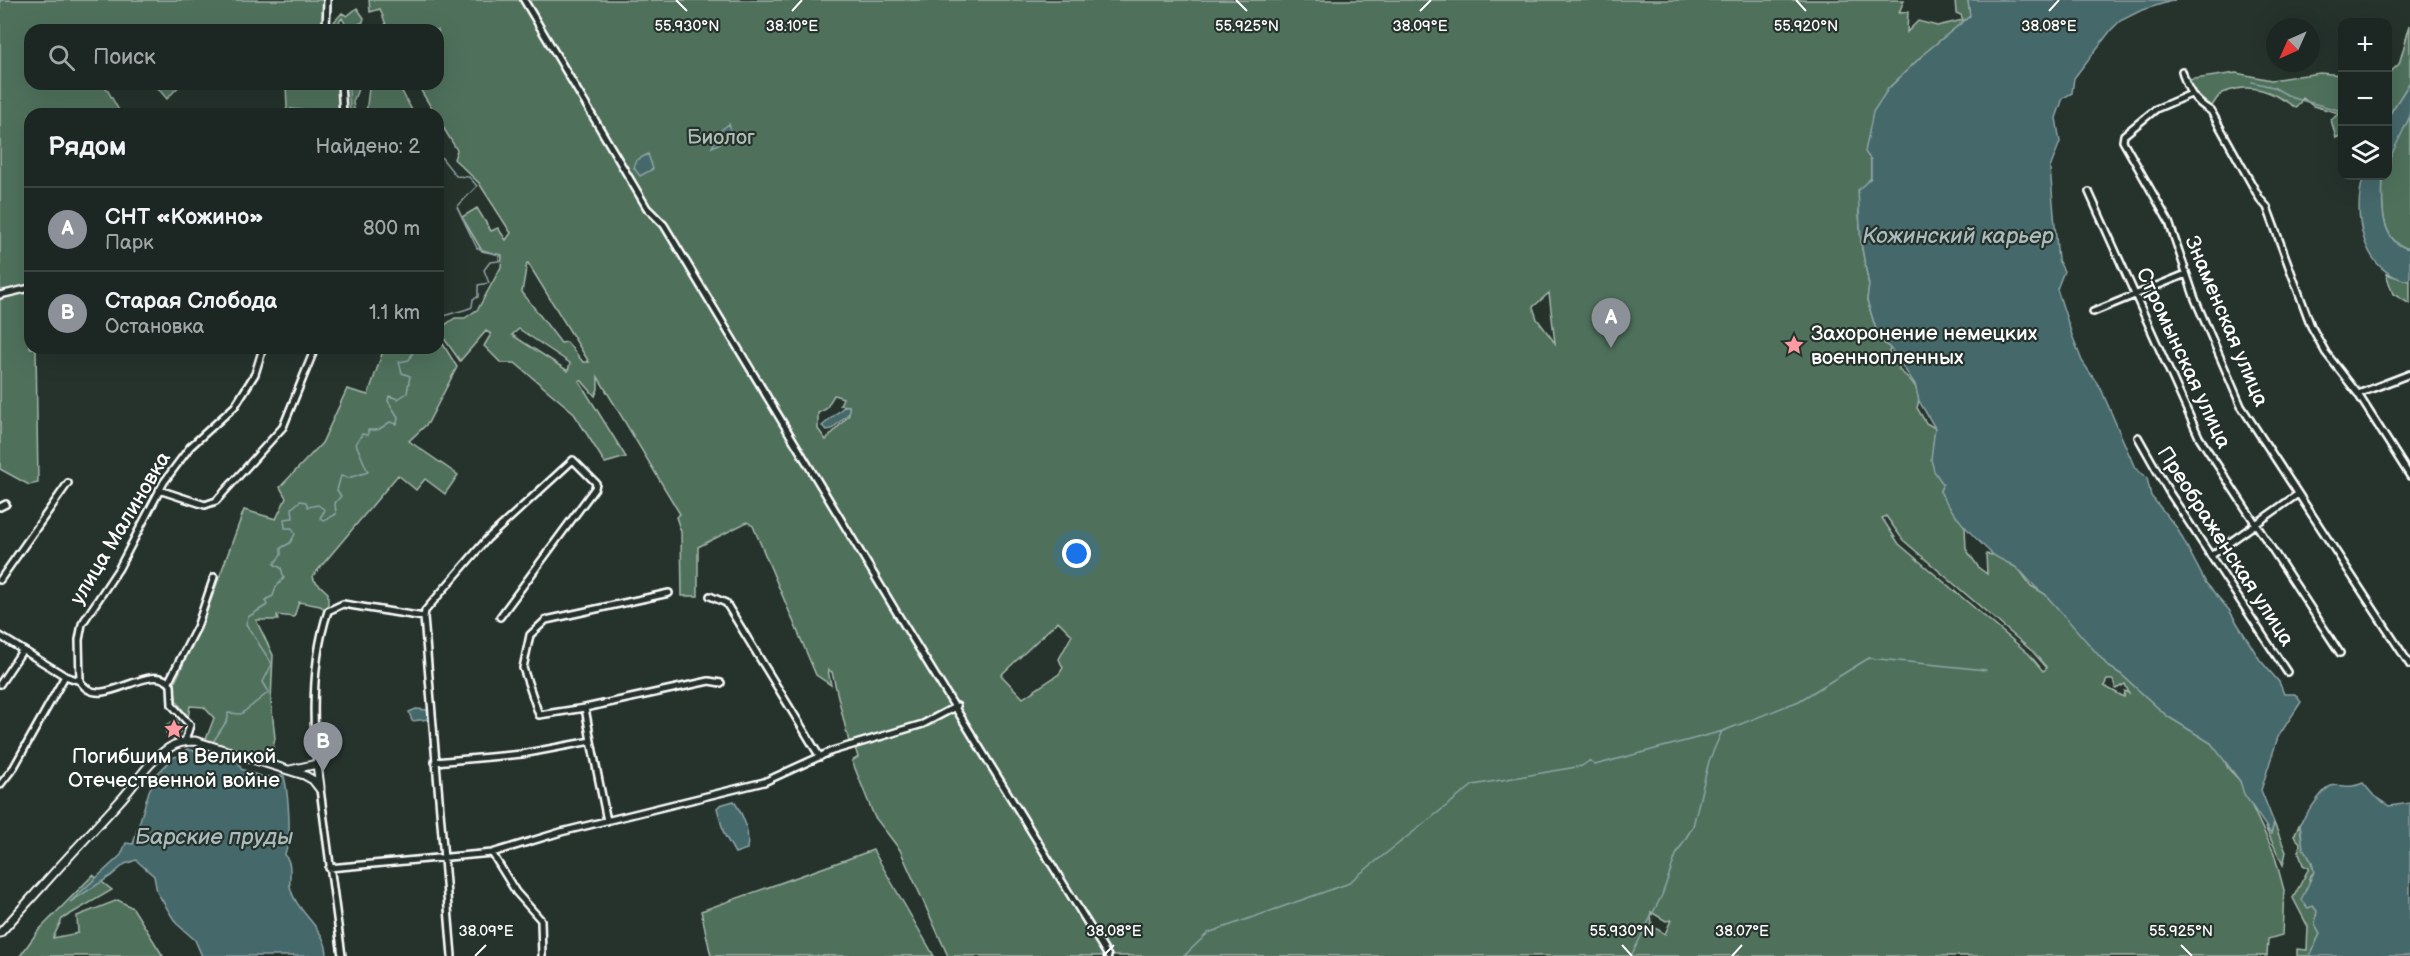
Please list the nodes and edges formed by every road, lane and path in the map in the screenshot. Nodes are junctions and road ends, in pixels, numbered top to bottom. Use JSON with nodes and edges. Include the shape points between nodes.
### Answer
{"nodes":[{"id":1,"x":327,"y":0,"type":"edge"},
{"id":2,"x":524,"y":0,"type":"edge"},
{"id":3,"x":326,"y":24,"type":"edge"},
{"id":4,"x":2182,"y":71,"type":"dead end"},
{"id":5,"x":341,"y":90,"type":"edge"},
{"id":6,"x":2191,"y":94,"type":"junction"},
{"id":7,"x":343,"y":108,"type":"edge"},
{"id":8,"x":2089,"y":192,"type":"dead end"},
{"id":9,"x":2186,"y":273,"type":"junction"},
{"id":10,"x":24,"y":289,"type":"edge"},
{"id":11,"x":2135,"y":294,"type":"junction"},
{"id":12,"x":0,"y":295,"type":"edge"},
{"id":13,"x":2093,"y":312,"type":"dead end"},
{"id":14,"x":260,"y":354,"type":"edge"},
{"id":15,"x":313,"y":354,"type":"edge"},
{"id":16,"x":2410,"y":374,"type":"edge"},
{"id":17,"x":2358,"y":394,"type":"junction"},
{"id":18,"x":2138,"y":437,"type":"dead end"},
{"id":19,"x":2410,"y":476,"type":"edge"},
{"id":20,"x":68,"y":483,"type":"dead end"},
{"id":21,"x":159,"y":490,"type":"junction"},
{"id":22,"x":2298,"y":494,"type":"junction"},
{"id":23,"x":6,"y":504,"type":"dead end"},
{"id":24,"x":0,"y":507,"type":"edge"},
{"id":25,"x":2255,"y":524,"type":"junction"},
{"id":26,"x":2212,"y":555,"type":"junction"},
{"id":27,"x":214,"y":577,"type":"dead end"},
{"id":28,"x":0,"y":580,"type":"edge"},
{"id":29,"x":669,"y":593,"type":"dead end"},
{"id":30,"x":710,"y":596,"type":"dead end"},
{"id":31,"x":424,"y":617,"type":"junction"},
{"id":32,"x":500,"y":617,"type":"dead end"},
{"id":33,"x":0,"y":636,"type":"edge"},
{"id":34,"x":22,"y":651,"type":"junction"},
{"id":35,"x":2340,"y":653,"type":"dead end"},
{"id":36,"x":2410,"y":665,"type":"edge"},
{"id":37,"x":2287,"y":672,"type":"dead end"},
{"id":38,"x":65,"y":676,"type":"junction"},
{"id":39,"x":80,"y":681,"type":"junction"},
{"id":40,"x":169,"y":681,"type":"junction"},
{"id":41,"x":721,"y":683,"type":"dead end"},
{"id":42,"x":0,"y":684,"type":"edge"},
{"id":43,"x":957,"y":706,"type":"junction"},
{"id":44,"x":585,"y":708,"type":"junction"},
{"id":45,"x":185,"y":741,"type":"junction"},
{"id":46,"x":591,"y":741,"type":"junction"},
{"id":47,"x":820,"y":757,"type":"junction"},
{"id":48,"x":435,"y":762,"type":"junction"},
{"id":49,"x":317,"y":764,"type":"junction"},
{"id":50,"x":290,"y":770,"type":"junction"},
{"id":51,"x":316,"y":778,"type":"junction"},
{"id":52,"x":0,"y":785,"type":"edge"},
{"id":53,"x":320,"y":789,"type":"joint"},
{"id":54,"x":607,"y":821,"type":"junction"},
{"id":55,"x":492,"y":853,"type":"junction"},
{"id":56,"x":443,"y":857,"type":"junction"},
{"id":57,"x":329,"y":868,"type":"junction"},
{"id":58,"x":0,"y":933,"type":"edge"},
{"id":59,"x":342,"y":956,"type":"edge"},
{"id":60,"x":452,"y":956,"type":"edge"},
{"id":61,"x":542,"y":956,"type":"edge"},
{"id":62,"x":1108,"y":956,"type":"edge"}],
"edges":[{"from":1,"to":3,"type":"street"},
{"from":2,"to":43,"type":"street","via":[[647,208],[664,225]]},
{"from":4,"to":6,"type":"street"},
{"from":5,"to":7,"type":"street"},
{"from":6,"to":9,"type":"street","name":"Знаменская улица","via":[[2156,109],[2122,138],[2169,222]]},
{"from":6,"to":17,"type":"street","via":[[2211,111],[2267,207],[2311,326],[2326,353]]},
{"from":8,"to":11,"type":"street","name":"Стромынская улица"},
{"from":9,"to":11,"type":"street"},
{"from":9,"to":22,"type":"street","name":"Знаменская улица","via":[[2241,406]]},
{"from":10,"to":12,"type":"street"},
{"from":11,"to":13,"type":"street"},
{"from":11,"to":25,"type":"street","name":"Стромынская улица","via":[[2199,437]]},
{"from":14,"to":21,"type":"street","name":"улица Малиновка","via":[[255,374],[235,406],[190,447]]},
{"from":15,"to":21,"type":"street","via":[[283,427],[216,501],[205,505]]},
{"from":16,"to":17,"type":"street"},
{"from":17,"to":19,"type":"street"},
{"from":18,"to":26,"type":"street","name":"Преображенская улица"},
{"from":20,"to":28,"type":"street"},
{"from":21,"to":39,"type":"street","name":"улица Малиновка","via":[[119,568],[82,624]]},
{"from":22,"to":25,"type":"street"},
{"from":22,"to":36,"type":"street","name":"Знаменская улица"},
{"from":23,"to":24,"type":"street"},
{"from":25,"to":26,"type":"street"},
{"from":25,"to":35,"type":"street","name":"Стромынская улица"},
{"from":26,"to":37,"type":"street","name":"Преображенская улица"},
{"from":27,"to":40,"type":"street","via":[[197,627]]},
{"from":29,"to":44,"type":"street","via":[[546,620],[530,636],[523,668],[539,715]]},
{"from":30,"to":47,"type":"street","via":[[726,603]]},
{"from":31,"to":32,"type":"street","via":[[425,611],[488,539],[573,460],[596,483],[595,488]]},
{"from":31,"to":48,"type":"street"},
{"from":31,"to":49,"type":"street","via":[[343,604],[328,611],[321,632],[313,723]]},
{"from":33,"to":34,"type":"street"},
{"from":34,"to":38,"type":"street"},
{"from":34,"to":42,"type":"street"},
{"from":38,"to":39,"type":"street"},
{"from":38,"to":52,"type":"street"},
{"from":39,"to":40,"type":"street","via":[[96,692],[125,688],[158,676]]},
{"from":40,"to":45,"type":"street","via":[[172,705],[189,725]]},
{"from":41,"to":44,"type":"street","via":[[709,681]]},
{"from":43,"to":47,"type":"street","via":[[923,724]]},
{"from":43,"to":62,"type":"street"},
{"from":44,"to":46,"type":"street"},
{"from":45,"to":50,"type":"street"},
{"from":45,"to":58,"type":"street","via":[[149,763],[120,801]]},
{"from":46,"to":48,"type":"street","via":[[522,754]]},
{"from":46,"to":54,"type":"street"},
{"from":47,"to":54,"type":"street","via":[[764,782]]},
{"from":48,"to":56,"type":"street"},
{"from":49,"to":50,"type":"street"},
{"from":49,"to":51,"type":"street"},
{"from":50,"to":51,"type":"street"},
{"from":51,"to":53,"type":"street"},
{"from":53,"to":57,"type":"street"},
{"from":54,"to":55,"type":"street"},
{"from":55,"to":56,"type":"street"},
{"from":55,"to":61,"type":"street","via":[[516,892],[541,920]]},
{"from":56,"to":57,"type":"street"},
{"from":56,"to":60,"type":"street"},
{"from":57,"to":59,"type":"street"}]}
